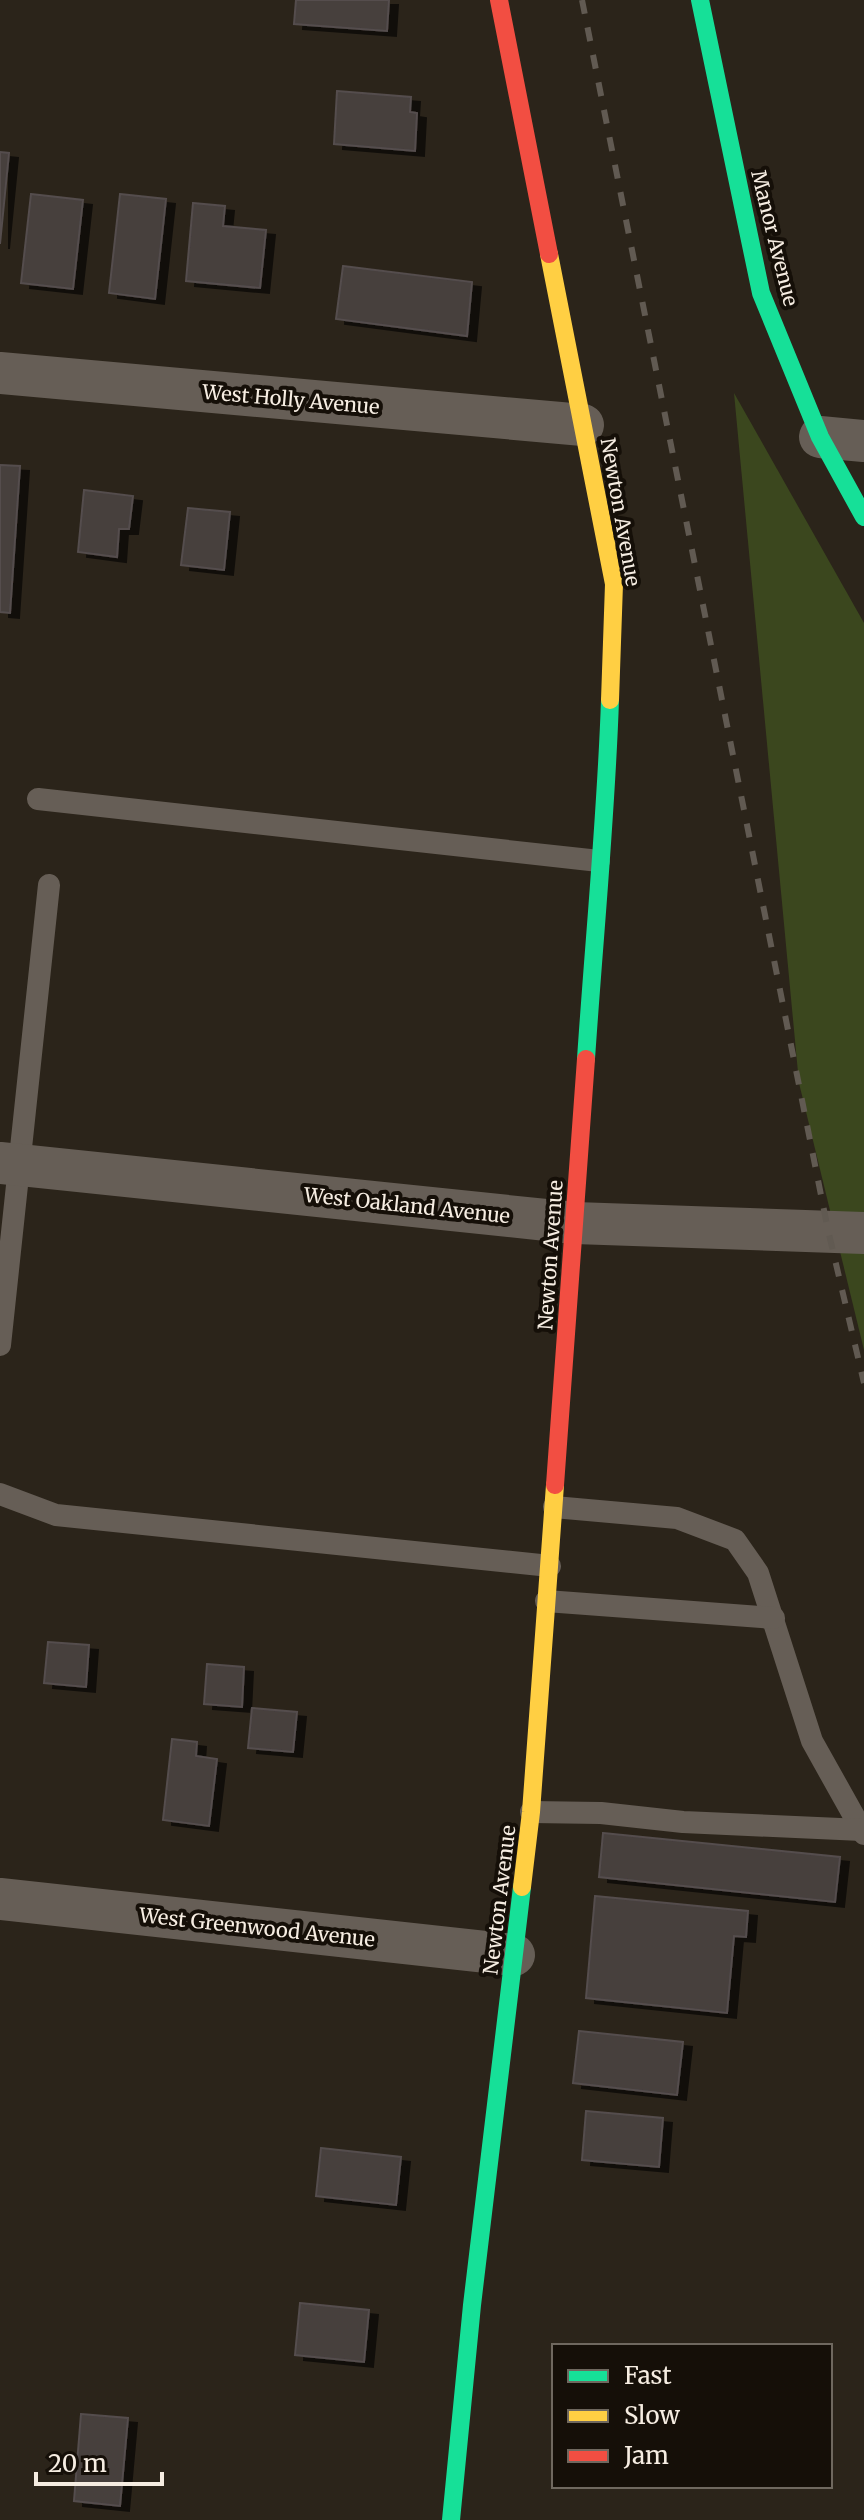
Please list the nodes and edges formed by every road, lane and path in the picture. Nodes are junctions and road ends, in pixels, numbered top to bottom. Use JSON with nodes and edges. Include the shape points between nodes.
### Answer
{"nodes":[{"id":1,"x":499,"y":0,"type":"edge"},
{"id":2,"x":700,"y":0,"type":"edge"},
{"id":3,"x":0,"y":373,"type":"edge"},
{"id":4,"x":583,"y":425,"type":"junction"},
{"id":5,"x":820,"y":437,"type":"junction"},
{"id":6,"x":864,"y":441,"type":"edge"},
{"id":7,"x":864,"y":517,"type":"edge"},
{"id":8,"x":38,"y":799,"type":"dead end"},
{"id":9,"x":599,"y":861,"type":"junction"},
{"id":10,"x":49,"y":885,"type":"dead end"},
{"id":11,"x":10,"y":1164,"type":"edge"},
{"id":12,"x":575,"y":1223,"type":"junction"},
{"id":13,"x":864,"y":1233,"type":"edge"},
{"id":14,"x":0,"y":1345,"type":"edge"},
{"id":15,"x":0,"y":1494,"type":"edge"},
{"id":16,"x":554,"y":1507,"type":"junction"},
{"id":17,"x":550,"y":1566,"type":"junction"},
{"id":18,"x":546,"y":1601,"type":"junction"},
{"id":19,"x":774,"y":1618,"type":"junction"},
{"id":20,"x":531,"y":1812,"type":"junction"},
{"id":21,"x":863,"y":1832,"type":"edge"},
{"id":22,"x":0,"y":1899,"type":"edge"},
{"id":23,"x":514,"y":1955,"type":"junction"},
{"id":24,"x":451,"y":2520,"type":"edge"}],
"edges":[{"from":1,"to":4,"type":"street","name":"Newton Avenue"},
{"from":2,"to":5,"type":"street","name":"Manor Avenue","via":[[761,293]]},
{"from":3,"to":4,"type":"street","name":"West Holly Avenue"},
{"from":4,"to":9,"type":"street","name":"Newton Avenue","via":[[614,584],[607,788]]},
{"from":5,"to":6,"type":"street"},
{"from":5,"to":7,"type":"street","name":"Manor Avenue"},
{"from":8,"to":9,"type":"lane"},
{"from":9,"to":12,"type":"street","name":"Newton Avenue"},
{"from":10,"to":11,"type":"lane"},
{"from":11,"to":12,"type":"street","name":"West Oakland Avenue"},
{"from":11,"to":14,"type":"lane"},
{"from":12,"to":13,"type":"street","name":"West Oakland Avenue"},
{"from":12,"to":16,"type":"street","name":"Newton Avenue"},
{"from":15,"to":17,"type":"lane","via":[[56,1515]]},
{"from":16,"to":17,"type":"street","name":"Newton Avenue"},
{"from":16,"to":19,"type":"lane","via":[[677,1518],[735,1540],[758,1573]]},
{"from":17,"to":18,"type":"street","name":"Newton Avenue"},
{"from":18,"to":19,"type":"lane"},
{"from":18,"to":20,"type":"street","name":"Newton Avenue"},
{"from":19,"to":21,"type":"lane","via":[[812,1741]]},
{"from":20,"to":21,"type":"lane"},
{"from":20,"to":23,"type":"street","name":"Newton Avenue"},
{"from":22,"to":23,"type":"street","name":"West Greenwood Avenue"},
{"from":23,"to":24,"type":"street","name":"Newton Avenue"}]}
